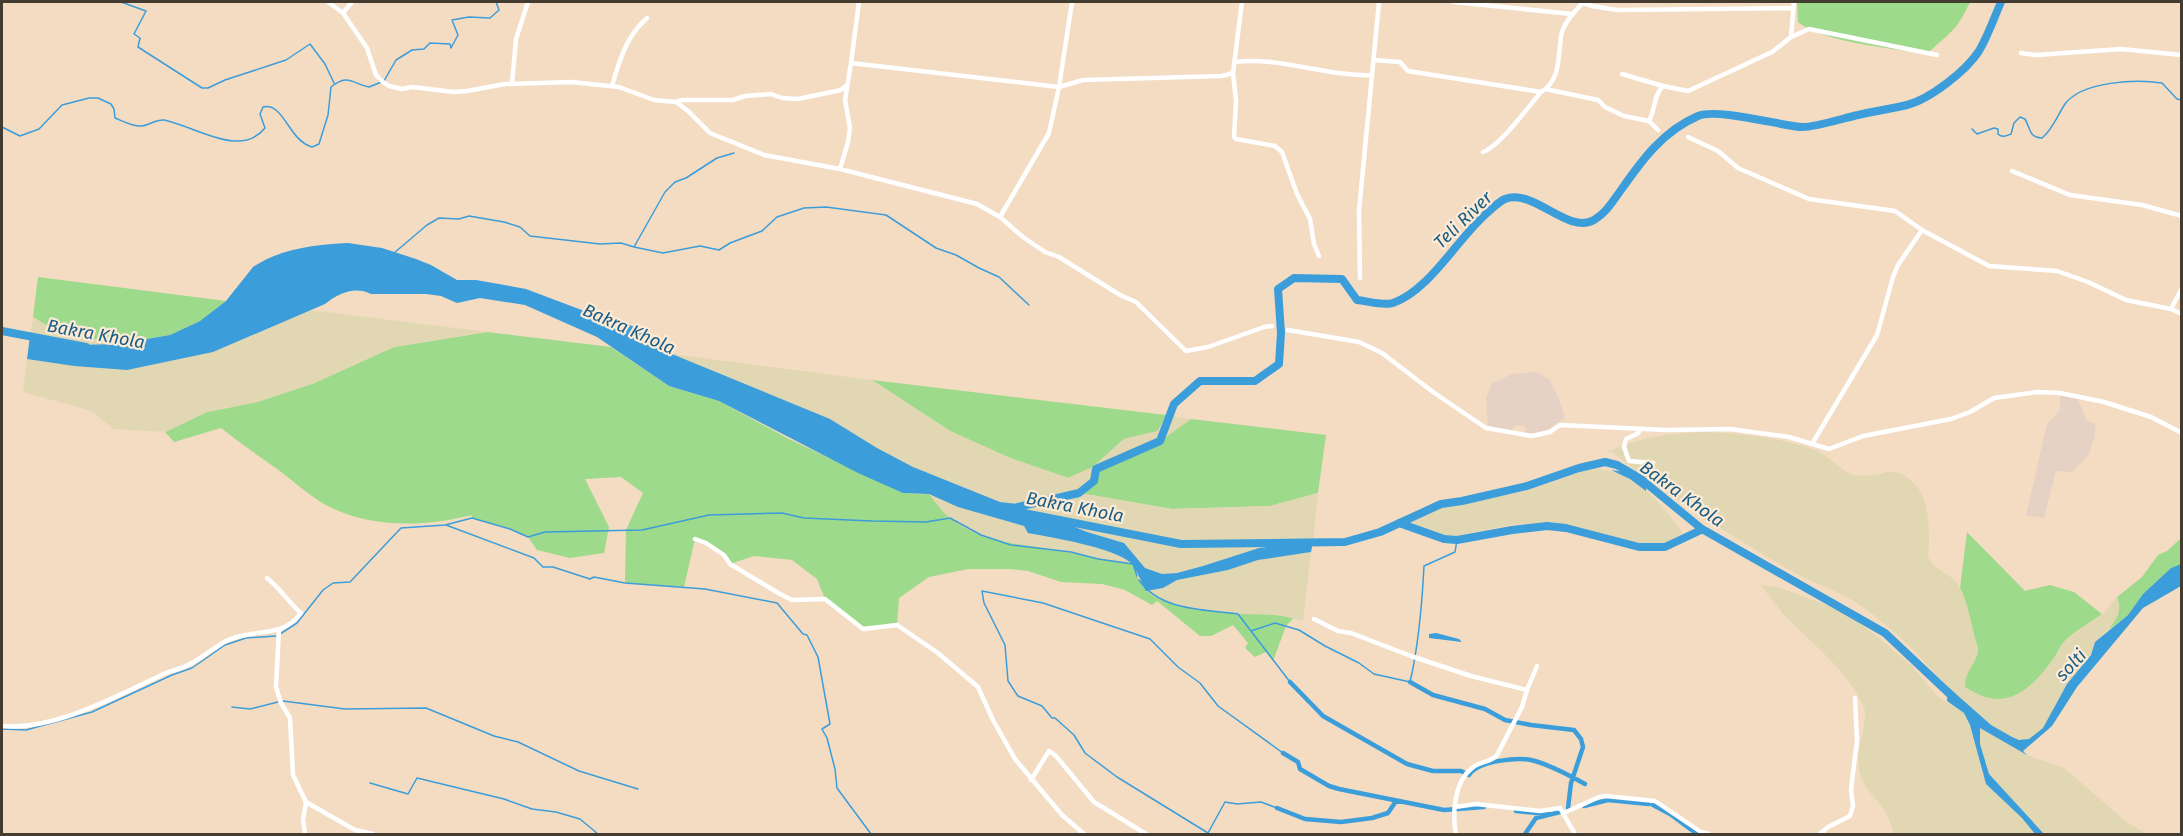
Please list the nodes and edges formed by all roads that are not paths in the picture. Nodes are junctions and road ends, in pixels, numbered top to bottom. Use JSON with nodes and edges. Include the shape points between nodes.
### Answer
{"nodes":[{"id":1,"x":328,"y":2,"type":"edge"},
{"id":2,"x":352,"y":2,"type":"edge"},
{"id":3,"x":528,"y":2,"type":"edge"},
{"id":4,"x":859,"y":2,"type":"edge"},
{"id":5,"x":1072,"y":2,"type":"edge"},
{"id":6,"x":1242,"y":2,"type":"edge"},
{"id":7,"x":1379,"y":2,"type":"edge"},
{"id":8,"x":1454,"y":2,"type":"edge"},
{"id":9,"x":1583,"y":2,"type":"edge"},
{"id":10,"x":1794,"y":2,"type":"edge"},
{"id":11,"x":1793,"y":8,"type":"junction"},
{"id":12,"x":343,"y":13,"type":"junction"},
{"id":13,"x":1572,"y":14,"type":"junction"},
{"id":14,"x":647,"y":18,"type":"dead end"},
{"id":15,"x":1791,"y":37,"type":"junction"},
{"id":16,"x":2020,"y":53,"type":"dead end"},
{"id":17,"x":1937,"y":55,"type":"dead end"},
{"id":18,"x":2181,"y":55,"type":"edge"},
{"id":19,"x":1374,"y":60,"type":"junction"},
{"id":20,"x":1235,"y":62,"type":"junction"},
{"id":21,"x":851,"y":63,"type":"junction"},
{"id":22,"x":1233,"y":74,"type":"junction"},
{"id":23,"x":1622,"y":74,"type":"dead end"},
{"id":24,"x":1371,"y":75,"type":"junction"},
{"id":25,"x":512,"y":84,"type":"junction"},
{"id":26,"x":612,"y":86,"type":"junction"},
{"id":27,"x":846,"y":86,"type":"junction"},
{"id":28,"x":1663,"y":86,"type":"junction"},
{"id":29,"x":1059,"y":87,"type":"junction"},
{"id":30,"x":1543,"y":90,"type":"junction"},
{"id":31,"x":676,"y":102,"type":"junction"},
{"id":32,"x":1649,"y":121,"type":"junction"},
{"id":33,"x":1658,"y":130,"type":"dead end"},
{"id":34,"x":1688,"y":137,"type":"dead end"},
{"id":35,"x":1483,"y":152,"type":"dead end"},
{"id":36,"x":840,"y":169,"type":"junction"},
{"id":37,"x":2012,"y":171,"type":"dead end"},
{"id":38,"x":2181,"y":216,"type":"edge"},
{"id":39,"x":1000,"y":217,"type":"junction"},
{"id":40,"x":1922,"y":230,"type":"junction"},
{"id":41,"x":1319,"y":256,"type":"dead end"},
{"id":42,"x":1360,"y":278,"type":"dead end"},
{"id":43,"x":2181,"y":288,"type":"edge"},
{"id":44,"x":2171,"y":309,"type":"junction"},
{"id":45,"x":2181,"y":314,"type":"edge"},
{"id":46,"x":1272,"y":326,"type":"dead end"},
{"id":47,"x":1288,"y":330,"type":"dead end"},
{"id":48,"x":1641,"y":429,"type":"junction"},
{"id":49,"x":2181,"y":434,"type":"edge"},
{"id":50,"x":1812,"y":444,"type":"junction"},
{"id":51,"x":1653,"y":463,"type":"dead end"},
{"id":52,"x":695,"y":539,"type":"dead end"},
{"id":53,"x":267,"y":578,"type":"dead end"},
{"id":54,"x":1314,"y":619,"type":"dead end"},
{"id":55,"x":279,"y":630,"type":"junction"},
{"id":56,"x":1538,"y":666,"type":"dead end"},
{"id":57,"x":1527,"y":690,"type":"junction"},
{"id":58,"x":1855,"y":698,"type":"dead end"},
{"id":59,"x":2,"y":726,"type":"edge"},
{"id":60,"x":1031,"y":780,"type":"junction"},
{"id":61,"x":306,"y":802,"type":"junction"},
{"id":62,"x":1457,"y":805,"type":"junction"},
{"id":63,"x":1564,"y":813,"type":"junction"},
{"id":64,"x":305,"y":834,"type":"edge"},
{"id":65,"x":373,"y":834,"type":"edge"},
{"id":66,"x":1084,"y":834,"type":"edge"},
{"id":67,"x":1146,"y":834,"type":"edge"},
{"id":68,"x":1456,"y":834,"type":"edge"},
{"id":69,"x":1575,"y":834,"type":"edge"},
{"id":70,"x":1709,"y":834,"type":"edge"},
{"id":71,"x":1820,"y":834,"type":"edge"}],
"edges":[{"from":1,"to":12,"type":"street"},
{"from":2,"to":12,"type":"street"},
{"from":3,"to":25,"type":"street","via":[[516,39]]},
{"from":4,"to":21,"type":"street"},
{"from":5,"to":29,"type":"street"},
{"from":6,"to":20,"type":"street"},
{"from":7,"to":19,"type":"street"},
{"from":8,"to":13,"type":"street"},
{"from":9,"to":11,"type":"street","via":[[1617,9]]},
{"from":9,"to":13,"type":"street"},
{"from":10,"to":11,"type":"street"},
{"from":11,"to":15,"type":"street"},
{"from":12,"to":25,"type":"street","via":[[368,48],[381,81],[402,89],[454,92]]},
{"from":13,"to":30,"type":"street","via":[[1562,31],[1557,70]]},
{"from":14,"to":26,"type":"street","via":[[630,38]]},
{"from":15,"to":17,"type":"street","via":[[1809,29]]},
{"from":15,"to":28,"type":"street","via":[[1772,52],[1688,91]]},
{"from":16,"to":18,"type":"street","via":[[2121,49]]},
{"from":19,"to":24,"type":"street"},
{"from":19,"to":30,"type":"street","via":[[1400,62],[1408,71]]},
{"from":20,"to":22,"type":"street"},
{"from":20,"to":24,"type":"street"},
{"from":21,"to":27,"type":"street"},
{"from":21,"to":29,"type":"street"},
{"from":22,"to":29,"type":"street","via":[[1083,80]]},
{"from":22,"to":41,"type":"street","via":[[1234,137],[1275,146],[1282,152],[1310,219]]},
{"from":23,"to":28,"type":"street"},
{"from":24,"to":42,"type":"street","via":[[1359,211]]},
{"from":25,"to":26,"type":"street","via":[[578,82]]},
{"from":26,"to":31,"type":"street","via":[[654,100]]},
{"from":27,"to":31,"type":"street","via":[[798,99],[771,94]]},
{"from":27,"to":36,"type":"street","via":[[850,128]]},
{"from":28,"to":32,"type":"street","via":[[1658,90]]},
{"from":29,"to":39,"type":"street","via":[[1049,133]]},
{"from":30,"to":32,"type":"street","via":[[1595,99],[1624,116]]},
{"from":30,"to":35,"type":"street","via":[[1508,131]]},
{"from":31,"to":36,"type":"street","via":[[710,133],[724,139],[774,158]]},
{"from":32,"to":33,"type":"street"},
{"from":34,"to":40,"type":"street","via":[[1718,151],[1738,168],[1803,197],[1895,211]]},
{"from":36,"to":39,"type":"street","via":[[966,200]]},
{"from":37,"to":38,"type":"street","via":[[2070,195],[2142,205]]},
{"from":39,"to":46,"type":"street","via":[[1036,246],[1136,302],[1186,351]]},
{"from":40,"to":44,"type":"street","via":[[1989,266],[2057,271],[2126,300]]},
{"from":40,"to":50,"type":"street","via":[[1898,265],[1877,335]]},
{"from":43,"to":44,"type":"street"},
{"from":44,"to":45,"type":"street"},
{"from":47,"to":48,"type":"street","via":[[1359,342],[1382,353],[1486,428],[1532,436],[1560,425]]},
{"from":48,"to":50,"type":"street","via":[[1730,429]]},
{"from":48,"to":51,"type":"street","via":[[1626,439],[1624,447],[1629,461]]},
{"from":49,"to":50,"type":"street","via":[[2151,417],[2104,402],[2037,392],[1994,398],[1951,419],[1863,436],[1830,449]]},
{"from":52,"to":60,"type":"street","via":[[724,555],[729,564],[792,600],[825,599],[863,629],[897,625],[912,633],[978,687],[1001,736]]},
{"from":53,"to":55,"type":"street","via":[[301,613]]},
{"from":54,"to":57,"type":"street","via":[[1338,631],[1448,668]]},
{"from":55,"to":59,"type":"street","via":[[240,635],[188,665],[53,720]]},
{"from":55,"to":61,"type":"street","via":[[276,687],[290,718],[293,774]]},
{"from":56,"to":57,"type":"street"},
{"from":57,"to":62,"type":"street","via":[[1497,755],[1492,761],[1472,767],[1464,779]]},
{"from":58,"to":71,"type":"street","via":[[1853,806],[1850,816]]},
{"from":60,"to":66,"type":"street"},
{"from":60,"to":67,"type":"street","via":[[1049,752],[1094,802]]},
{"from":61,"to":64,"type":"street"},
{"from":61,"to":65,"type":"street","via":[[355,830]]},
{"from":62,"to":63,"type":"street","via":[[1540,811],[1560,808]]},
{"from":62,"to":68,"type":"street"},
{"from":63,"to":69,"type":"street"},
{"from":63,"to":70,"type":"street","via":[[1606,796],[1654,801]]}]}
